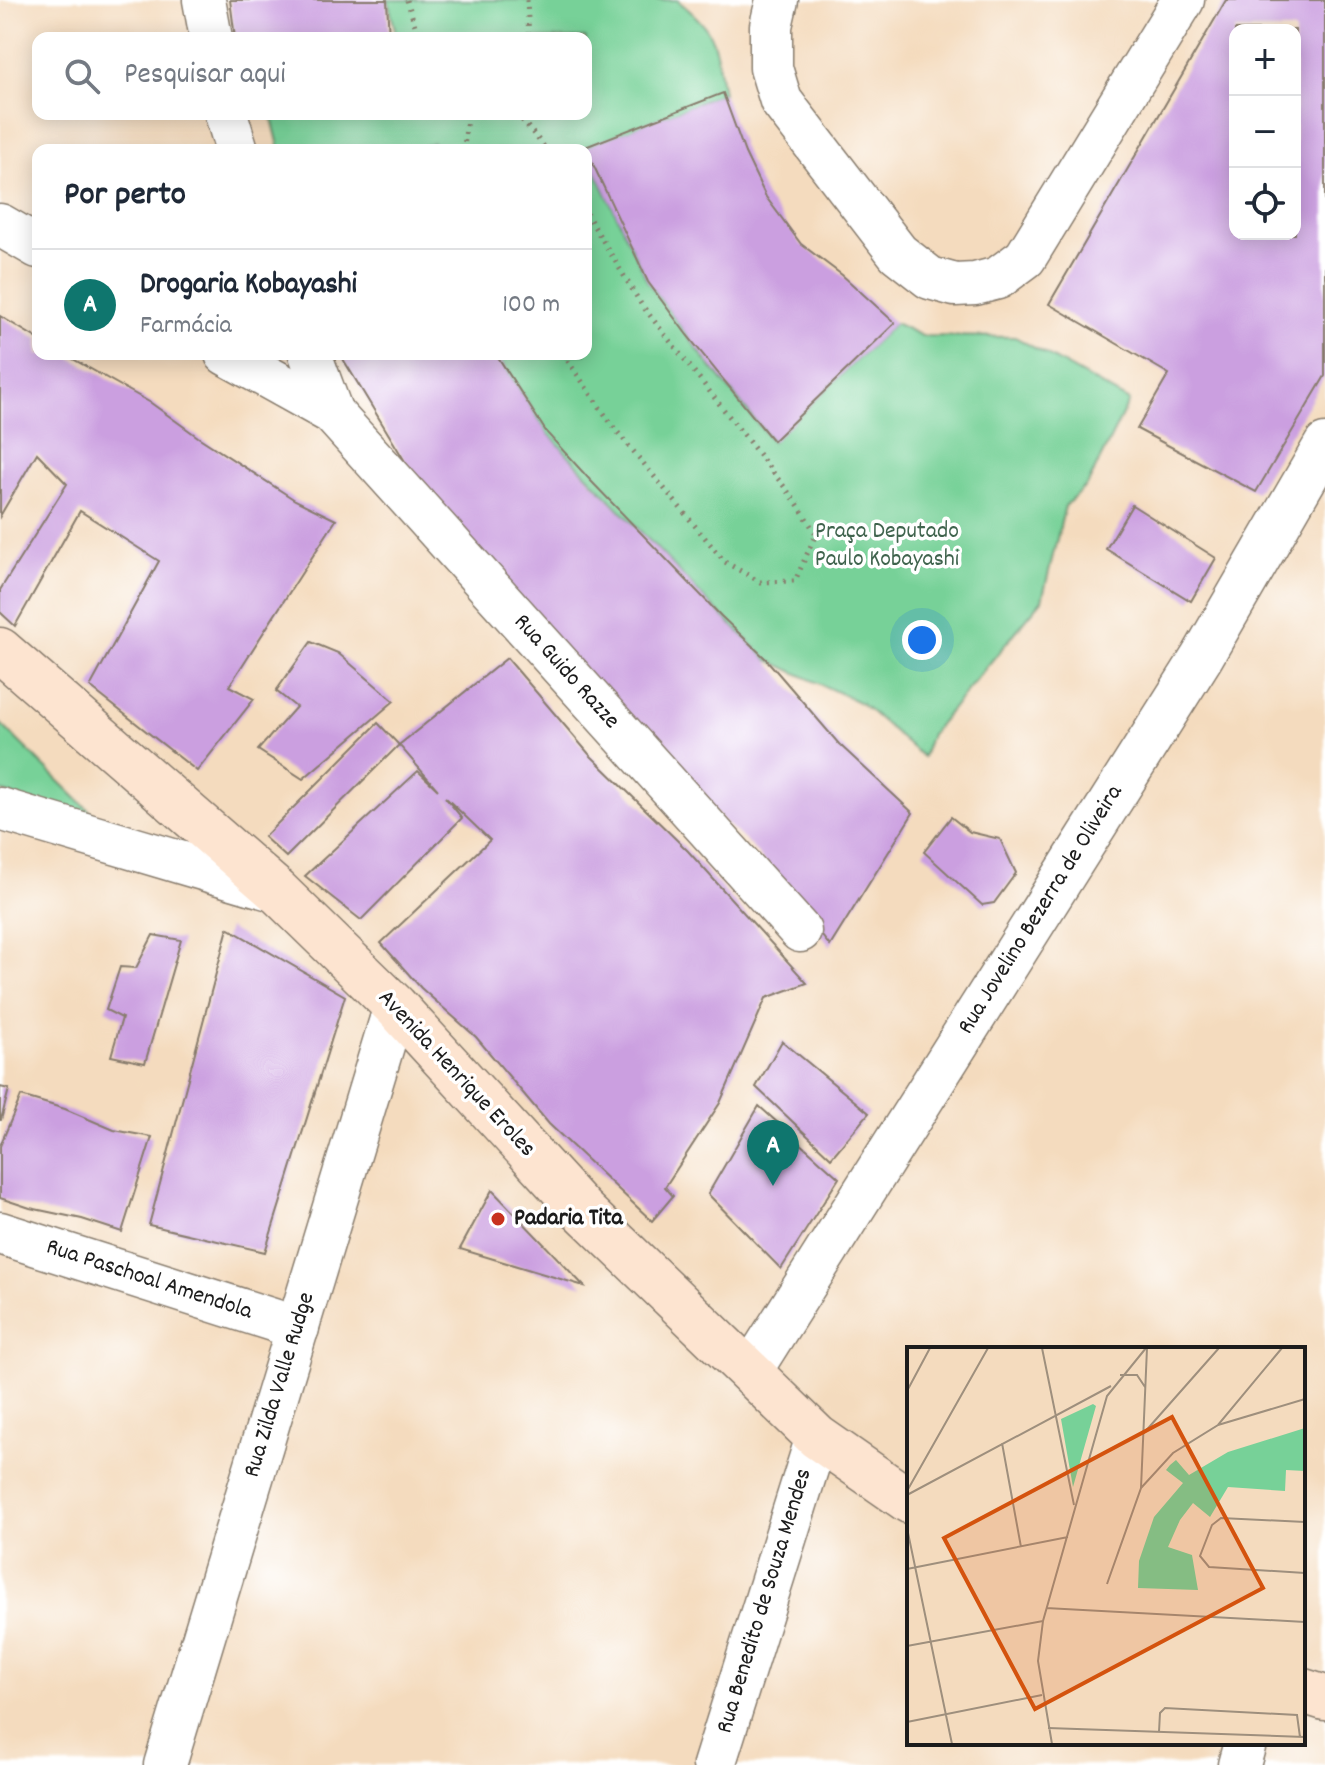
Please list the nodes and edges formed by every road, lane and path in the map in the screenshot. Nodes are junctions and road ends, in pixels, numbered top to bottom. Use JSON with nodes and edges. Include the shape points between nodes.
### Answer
{"nodes":[{"id":1,"x":204,"y":0,"type":"edge"},
{"id":2,"x":407,"y":0,"type":"edge"},
{"id":3,"x":527,"y":0,"type":"edge"},
{"id":4,"x":777,"y":0,"type":"edge"},
{"id":5,"x":1183,"y":0,"type":"edge"},
{"id":6,"x":210,"y":32,"type":"edge"},
{"id":7,"x":417,"y":32,"type":"edge"},
{"id":8,"x":529,"y":32,"type":"edge"},
{"id":9,"x":228,"y":120,"type":"edge"},
{"id":10,"x":466,"y":120,"type":"edge"},
{"id":11,"x":522,"y":120,"type":"edge"},
{"id":12,"x":235,"y":144,"type":"edge"},
{"id":13,"x":464,"y":144,"type":"edge"},
{"id":14,"x":542,"y":144,"type":"edge"},
{"id":15,"x":592,"y":223,"type":"edge"},
{"id":16,"x":237,"y":360,"type":"edge"},
{"id":17,"x":312,"y":360,"type":"edge"},
{"id":18,"x":567,"y":360,"type":"edge"},
{"id":19,"x":332,"y":413,"type":"junction"},
{"id":20,"x":1325,"y":445,"type":"edge"},
{"id":21,"x":0,"y":650,"type":"edge"},
{"id":22,"x":0,"y":809,"type":"edge"},
{"id":23,"x":277,"y":891,"type":"junction"},
{"id":24,"x":800,"y":931,"type":"dead end"},
{"id":25,"x":395,"y":1006,"type":"junction"},
{"id":26,"x":0,"y":1233,"type":"edge"},
{"id":27,"x":298,"y":1328,"type":"junction"},
{"id":28,"x":750,"y":1372,"type":"junction"},
{"id":29,"x":817,"y":1437,"type":"junction"},
{"id":30,"x":907,"y":1500,"type":"edge"},
{"id":31,"x":1305,"y":1692,"type":"edge"},
{"id":32,"x":1325,"y":1698,"type":"edge"},
{"id":33,"x":1244,"y":1745,"type":"edge"},
{"id":34,"x":165,"y":1765,"type":"edge"},
{"id":35,"x":714,"y":1765,"type":"edge"},
{"id":36,"x":1239,"y":1765,"type":"edge"}],
"edges":[{"from":1,"to":6,"type":"street"},
{"from":2,"to":7,"type":"path"},
{"from":3,"to":8,"type":"path"},
{"from":4,"to":5,"type":"street","via":[[771,68],[781,101],[898,253],[930,278],[955,285],[998,278],[1025,258]]},
{"from":9,"to":12,"type":"street"},
{"from":10,"to":13,"type":"path"},
{"from":11,"to":14,"type":"path"},
{"from":15,"to":18,"type":"path","via":[[641,304],[816,534],[795,581],[760,582],[725,562],[615,429]]},
{"from":16,"to":19,"type":"street"},
{"from":17,"to":19,"type":"street"},
{"from":19,"to":24,"type":"street","name":"Rua Guido Razze"},
{"from":20,"to":28,"type":"street","name":"Rua Jovelino Bezerra de Oliveira","via":[[1202,657]]},
{"from":21,"to":23,"type":"main road","name":"Avenida Henrique Eroles"},
{"from":22,"to":23,"type":"street"},
{"from":23,"to":25,"type":"main road","name":"Avenida Henrique Eroles"},
{"from":25,"to":27,"type":"street","name":"Rua Zilda Valle Rudge"},
{"from":25,"to":28,"type":"main road","name":"Avenida Henrique Eroles","via":[[581,1209]]},
{"from":26,"to":27,"type":"street","name":"Rua Paschoal Amendola"},
{"from":27,"to":34,"type":"street","name":"Rua Zilda Valle Rudge"},
{"from":28,"to":29,"type":"main road","name":"Avenida Henrique Eroles"},
{"from":29,"to":30,"type":"main road","name":"Avenida Henrique Eroles"},
{"from":29,"to":35,"type":"street","name":"Rua Benedito de Souza Mendes"},
{"from":31,"to":32,"type":"main road"},
{"from":33,"to":36,"type":"street"}]}
